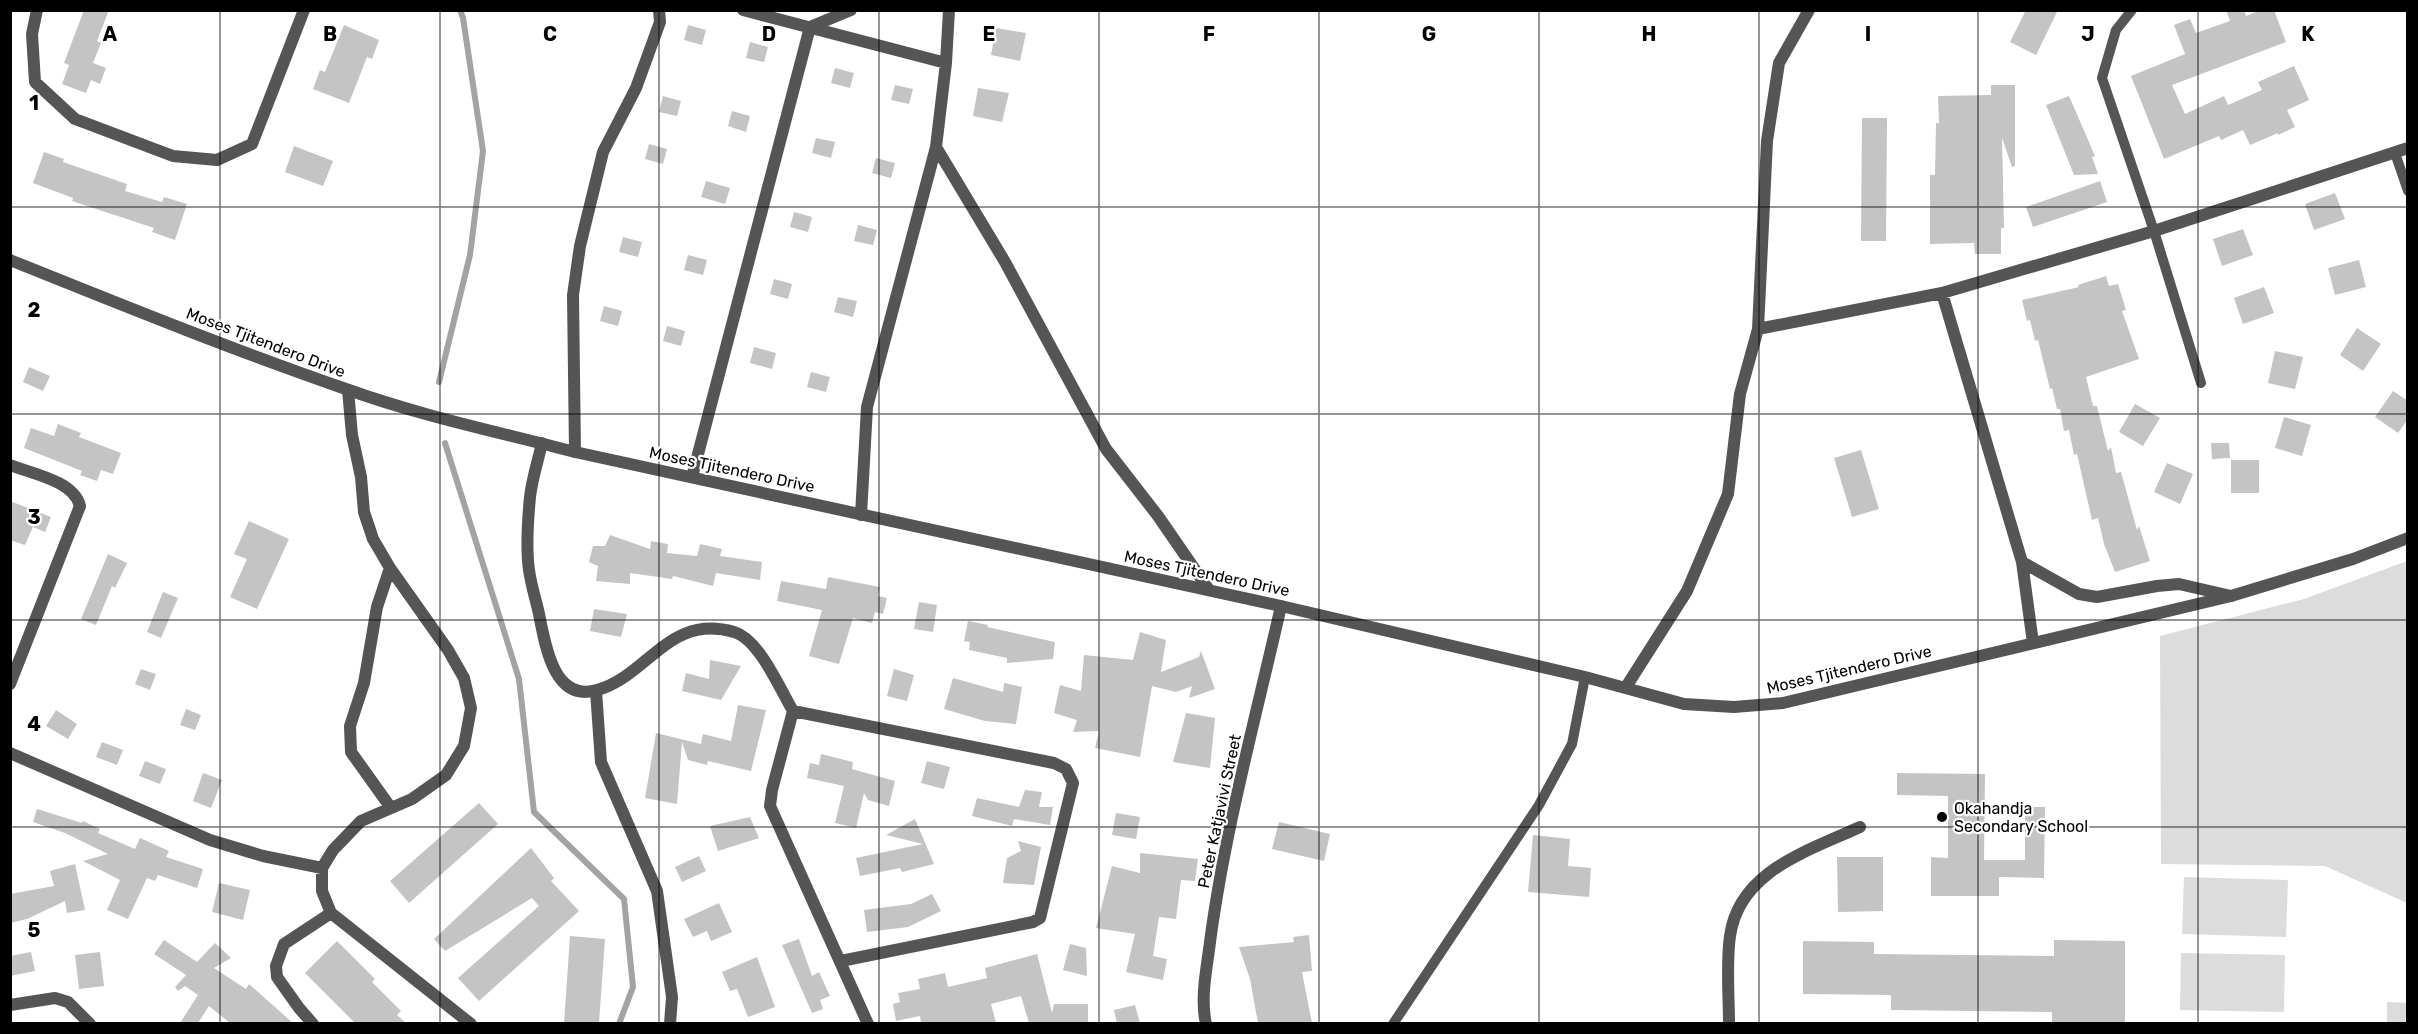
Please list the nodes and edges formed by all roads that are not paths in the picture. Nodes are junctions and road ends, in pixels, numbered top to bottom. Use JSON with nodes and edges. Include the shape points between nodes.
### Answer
{"nodes":[{"id":1,"x":37,"y":10,"type":"edge"},
{"id":2,"x":304,"y":10,"type":"edge"},
{"id":3,"x":659,"y":10,"type":"edge"},
{"id":4,"x":743,"y":10,"type":"edge"},
{"id":5,"x":851,"y":10,"type":"edge"},
{"id":6,"x":949,"y":10,"type":"edge"},
{"id":7,"x":1809,"y":10,"type":"edge"},
{"id":8,"x":2132,"y":10,"type":"edge"},
{"id":9,"x":810,"y":27,"type":"junction"},
{"id":10,"x":946,"y":63,"type":"junction"},
{"id":11,"x":936,"y":147,"type":"junction"},
{"id":12,"x":2401,"y":151,"type":"edge"},
{"id":13,"x":2408,"y":191,"type":"edge"},
{"id":14,"x":2154,"y":231,"type":"junction"},
{"id":15,"x":10,"y":260,"type":"edge"},
{"id":16,"x":1942,"y":293,"type":"junction"},
{"id":17,"x":1758,"y":329,"type":"junction"},
{"id":18,"x":2201,"y":383,"type":"dead end"},
{"id":19,"x":348,"y":390,"type":"junction"},
{"id":20,"x":542,"y":443,"type":"junction"},
{"id":21,"x":575,"y":452,"type":"junction"},
{"id":22,"x":10,"y":465,"type":"edge"},
{"id":23,"x":692,"y":477,"type":"junction"},
{"id":24,"x":861,"y":515,"type":"junction"},
{"id":25,"x":2408,"y":538,"type":"edge"},
{"id":26,"x":2022,"y":562,"type":"junction"},
{"id":27,"x":390,"y":568,"type":"junction"},
{"id":28,"x":1209,"y":590,"type":"junction"},
{"id":29,"x":2231,"y":596,"type":"junction"},
{"id":30,"x":1281,"y":606,"type":"junction"},
{"id":31,"x":2033,"y":643,"type":"junction"},
{"id":32,"x":1585,"y":677,"type":"junction"},
{"id":33,"x":10,"y":684,"type":"edge"},
{"id":34,"x":1626,"y":687,"type":"junction"},
{"id":35,"x":596,"y":691,"type":"junction"},
{"id":36,"x":793,"y":711,"type":"junction"},
{"id":37,"x":10,"y":753,"type":"edge"},
{"id":38,"x":391,"y":808,"type":"junction"},
{"id":39,"x":1860,"y":827,"type":"dead end"},
{"id":40,"x":322,"y":868,"type":"junction"},
{"id":41,"x":331,"y":913,"type":"junction"},
{"id":42,"x":841,"y":961,"type":"junction"},
{"id":43,"x":10,"y":1005,"type":"edge"},
{"id":44,"x":90,"y":1023,"type":"edge"},
{"id":45,"x":313,"y":1023,"type":"edge"},
{"id":46,"x":471,"y":1023,"type":"edge"},
{"id":47,"x":670,"y":1023,"type":"edge"},
{"id":48,"x":868,"y":1023,"type":"edge"},
{"id":49,"x":1206,"y":1023,"type":"edge"},
{"id":50,"x":1393,"y":1023,"type":"edge"},
{"id":51,"x":1729,"y":1023,"type":"edge"}],
"edges":[{"from":1,"to":2,"type":"street","via":[[32,34],[35,82],[75,119],[174,156],[217,160],[252,144]]},
{"from":3,"to":21,"type":"street","via":[[660,22],[636,88],[603,152],[580,246],[573,295]]},
{"from":4,"to":9,"type":"street"},
{"from":5,"to":9,"type":"street"},
{"from":6,"to":10,"type":"street"},
{"from":7,"to":17,"type":"street","via":[[1779,63],[1767,141]]},
{"from":8,"to":14,"type":"lane","via":[[2116,30],[2102,78]]},
{"from":9,"to":10,"type":"street"},
{"from":9,"to":23,"type":"street"},
{"from":10,"to":11,"type":"street"},
{"from":11,"to":24,"type":"street","via":[[867,407]]},
{"from":11,"to":28,"type":"street","via":[[1005,262],[1106,449]]},
{"from":12,"to":13,"type":"lane"},
{"from":12,"to":14,"type":"street"},
{"from":14,"to":16,"type":"street"},
{"from":14,"to":18,"type":"lane"},
{"from":15,"to":19,"type":"street","name":"Moses Tjitendero Drive"},
{"from":16,"to":17,"type":"street"},
{"from":16,"to":26,"type":"street"},
{"from":17,"to":34,"type":"street","via":[[1740,394],[1728,494],[1687,591]]},
{"from":19,"to":20,"type":"street","name":"Moses Tjitendero Drive","via":[[469,427]]},
{"from":19,"to":27,"type":"street","via":[[363,512]]},
{"from":20,"to":21,"type":"street","name":"Moses Tjitendero Drive"},
{"from":20,"to":35,"type":"street","via":[[530,496],[529,569],[549,662],[576,691]]},
{"from":21,"to":23,"type":"street","name":"Moses Tjitendero Drive"},
{"from":22,"to":33,"type":"street","via":[[69,488],[80,506]]},
{"from":23,"to":24,"type":"street","name":"Moses Tjitendero Drive"},
{"from":24,"to":28,"type":"street","name":"Moses Tjitendero Drive"},
{"from":25,"to":29,"type":"street","name":"Moses Tjitendero Drive"},
{"from":26,"to":29,"type":"street","via":[[2079,594],[2097,597],[2179,584]]},
{"from":26,"to":31,"type":"street"},
{"from":27,"to":38,"type":"street","via":[[377,607],[364,683],[350,726],[351,752]]},
{"from":27,"to":38,"type":"street","via":[[448,650],[464,678],[471,708],[464,746],[446,775],[412,799]]},
{"from":28,"to":30,"type":"street","name":"Moses Tjitendero Drive"},
{"from":29,"to":31,"type":"street","name":"Moses Tjitendero Drive"},
{"from":30,"to":32,"type":"street","name":"Moses Tjitendero Drive"},
{"from":30,"to":49,"type":"street","name":"Peter Katjavivi Street","via":[[1214,912],[1204,998]]},
{"from":31,"to":34,"type":"street","name":"Moses Tjitendero Drive","via":[[1783,703],[1734,707],[1684,704]]},
{"from":32,"to":34,"type":"street","name":"Moses Tjitendero Drive"},
{"from":32,"to":50,"type":"lane","via":[[1572,744],[1539,805]]},
{"from":35,"to":36,"type":"street","via":[[624,677],[665,644],[689,631],[735,632],[754,644]]},
{"from":35,"to":47,"type":"street","via":[[601,762],[657,891],[672,998]]},
{"from":36,"to":42,"type":"street","via":[[770,806]]},
{"from":36,"to":42,"type":"street","via":[[1054,763],[1066,769],[1073,783],[1040,918]]},
{"from":37,"to":40,"type":"street","via":[[210,840]]},
{"from":38,"to":40,"type":"street","via":[[361,821],[333,850]]},
{"from":39,"to":51,"type":"street","via":[[1779,864],[1746,893],[1730,937]]},
{"from":40,"to":41,"type":"street","via":[[322,891]]},
{"from":41,"to":45,"type":"street","via":[[284,944],[276,966],[277,977]]},
{"from":41,"to":46,"type":"street"},
{"from":42,"to":48,"type":"street"},
{"from":43,"to":44,"type":"street","via":[[55,999],[68,1002]]}]}
